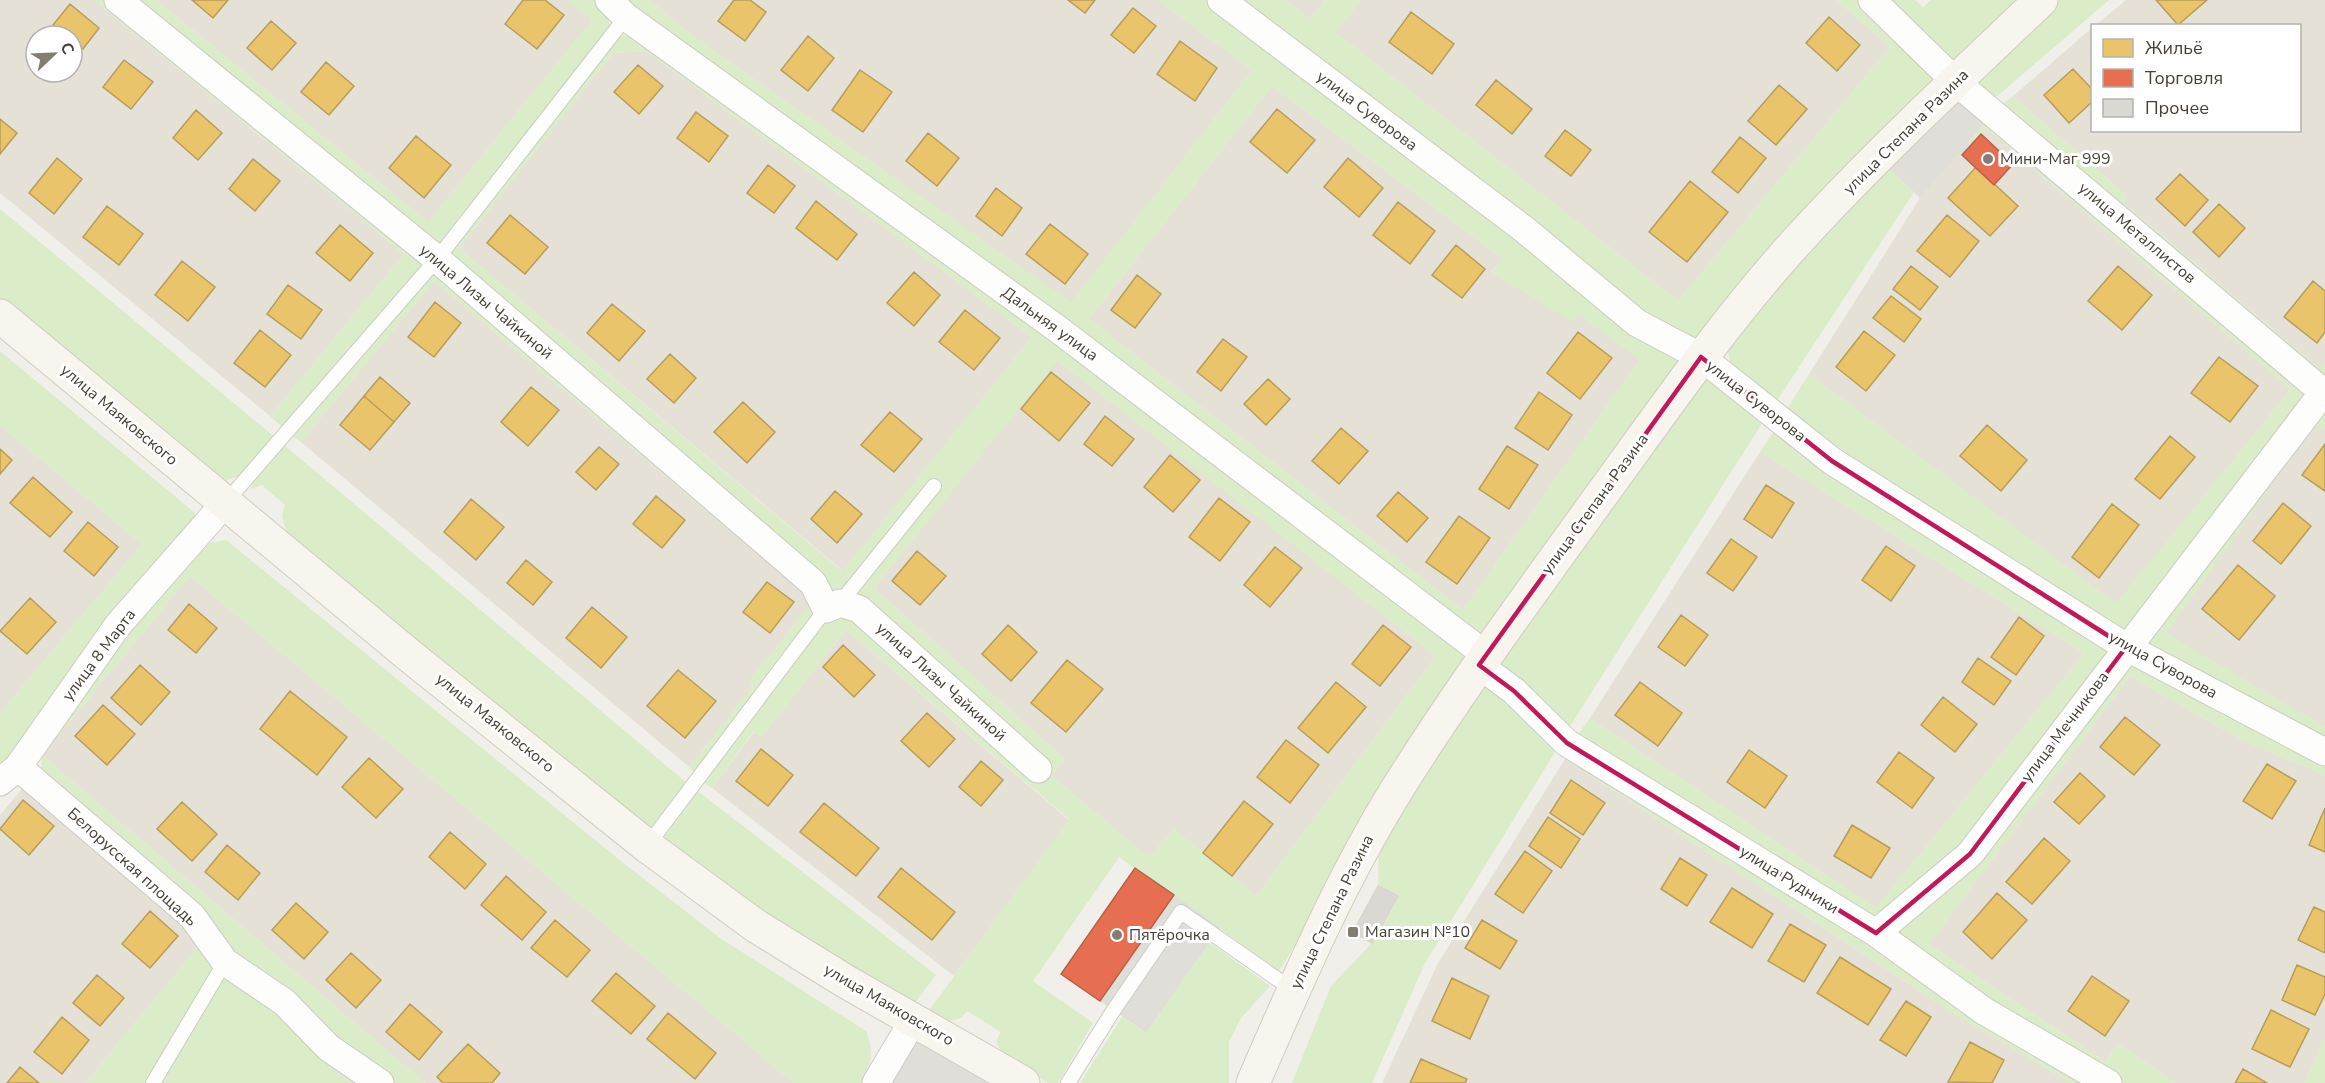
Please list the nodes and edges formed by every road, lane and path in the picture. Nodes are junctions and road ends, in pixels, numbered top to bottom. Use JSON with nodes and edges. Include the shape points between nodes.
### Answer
{"nodes":[{"id":1,"x":118,"y":0,"type":"edge"},
{"id":2,"x":1221,"y":0,"type":"edge"},
{"id":3,"x":1872,"y":0,"type":"edge"},
{"id":4,"x":2041,"y":0,"type":"edge"},
{"id":5,"x":618,"y":8,"type":"edge"},
{"id":6,"x":1956,"y":82,"type":"junction"},
{"id":7,"x":437,"y":259,"type":"junction"},
{"id":8,"x":0,"y":316,"type":"edge"},
{"id":9,"x":1701,"y":357,"type":"junction"},
{"id":10,"x":2324,"y":392,"type":"edge"},
{"id":11,"x":934,"y":486,"type":"dead end"},
{"id":12,"x":225,"y":503,"type":"junction"},
{"id":13,"x":833,"y":606,"type":"junction"},
{"id":14,"x":2126,"y":647,"type":"junction"},
{"id":15,"x":1483,"y":660,"type":"junction"},
{"id":16,"x":2325,"y":752,"type":"edge"},
{"id":17,"x":1038,"y":769,"type":"dead end"},
{"id":18,"x":6,"y":775,"type":"edge"},
{"id":19,"x":647,"y":846,"type":"junction"},
{"id":20,"x":1876,"y":933,"type":"junction"},
{"id":21,"x":225,"y":962,"type":"junction"},
{"id":22,"x":1293,"y":990,"type":"junction"},
{"id":23,"x":914,"y":1019,"type":"junction"},
{"id":24,"x":153,"y":1083,"type":"edge"},
{"id":25,"x":380,"y":1083,"type":"edge"},
{"id":26,"x":876,"y":1083,"type":"edge"},
{"id":27,"x":1023,"y":1083,"type":"edge"},
{"id":28,"x":1068,"y":1083,"type":"edge"},
{"id":29,"x":1253,"y":1083,"type":"edge"},
{"id":30,"x":2108,"y":1083,"type":"edge"}],
"edges":[{"from":1,"to":7,"type":"street","name":"улица Лизы Чайкиной"},
{"from":2,"to":9,"type":"street","name":"улица Суворова","via":[[1525,230],[1637,323]]},
{"from":3,"to":6,"type":"street","name":"улица Металлистов"},
{"from":4,"to":6,"type":"main road","name":"улица Степана Разина"},
{"from":5,"to":7,"type":"lane"},
{"from":5,"to":15,"type":"street","name":"Дальняя улица","via":[[1059,330]]},
{"from":6,"to":9,"type":"main road","name":"улица Степана Разина","via":[[1878,155],[1798,241]]},
{"from":6,"to":10,"type":"street","name":"улица Металлистов"},
{"from":7,"to":12,"type":"lane"},
{"from":7,"to":13,"type":"street","name":"улица Лизы Чайкиной","via":[[813,583]]},
{"from":8,"to":12,"type":"main road","name":"улица Маяковского"},
{"from":9,"to":14,"type":"street","name":"улица Суворова","via":[[1832,461]]},
{"from":9,"to":15,"type":"main road","name":"улица Степана Разина"},
{"from":10,"to":14,"type":"street","name":"улица Мечникова"},
{"from":11,"to":13,"type":"lane"},
{"from":12,"to":18,"type":"street","name":"улица 8 Марта","via":[[117,625]]},
{"from":12,"to":19,"type":"main road","name":"улица Маяковского"},
{"from":13,"to":17,"type":"street","name":"улица Лизы Чайкиной","via":[[859,609]]},
{"from":13,"to":19,"type":"lane"},
{"from":14,"to":16,"type":"street","name":"улица Суворова"},
{"from":14,"to":20,"type":"street","name":"улица Мечникова","via":[[1970,854]]},
{"from":15,"to":20,"type":"street","name":"улица Рудники","via":[[1568,743]]},
{"from":15,"to":22,"type":"main road","name":"улица Степана Разина","via":[[1371,832]]},
{"from":18,"to":21,"type":"street","name":"Белорусская площадь","via":[[192,916]]},
{"from":19,"to":23,"type":"main road","name":"улица Маяковского","via":[[756,926]]},
{"from":20,"to":30,"type":"street","name":"улица Рудники","via":[[1984,1011]]},
{"from":21,"to":24,"type":"lane"},
{"from":21,"to":25,"type":"street","name":"Белорусская площадь","via":[[284,1002],[329,1048]]},
{"from":22,"to":28,"type":"lane","via":[[1181,912]]},
{"from":22,"to":29,"type":"main road","name":"улица Степана Разина"},
{"from":23,"to":26,"type":"street"},
{"from":23,"to":27,"type":"main road","name":"улица Маяковского"}]}
